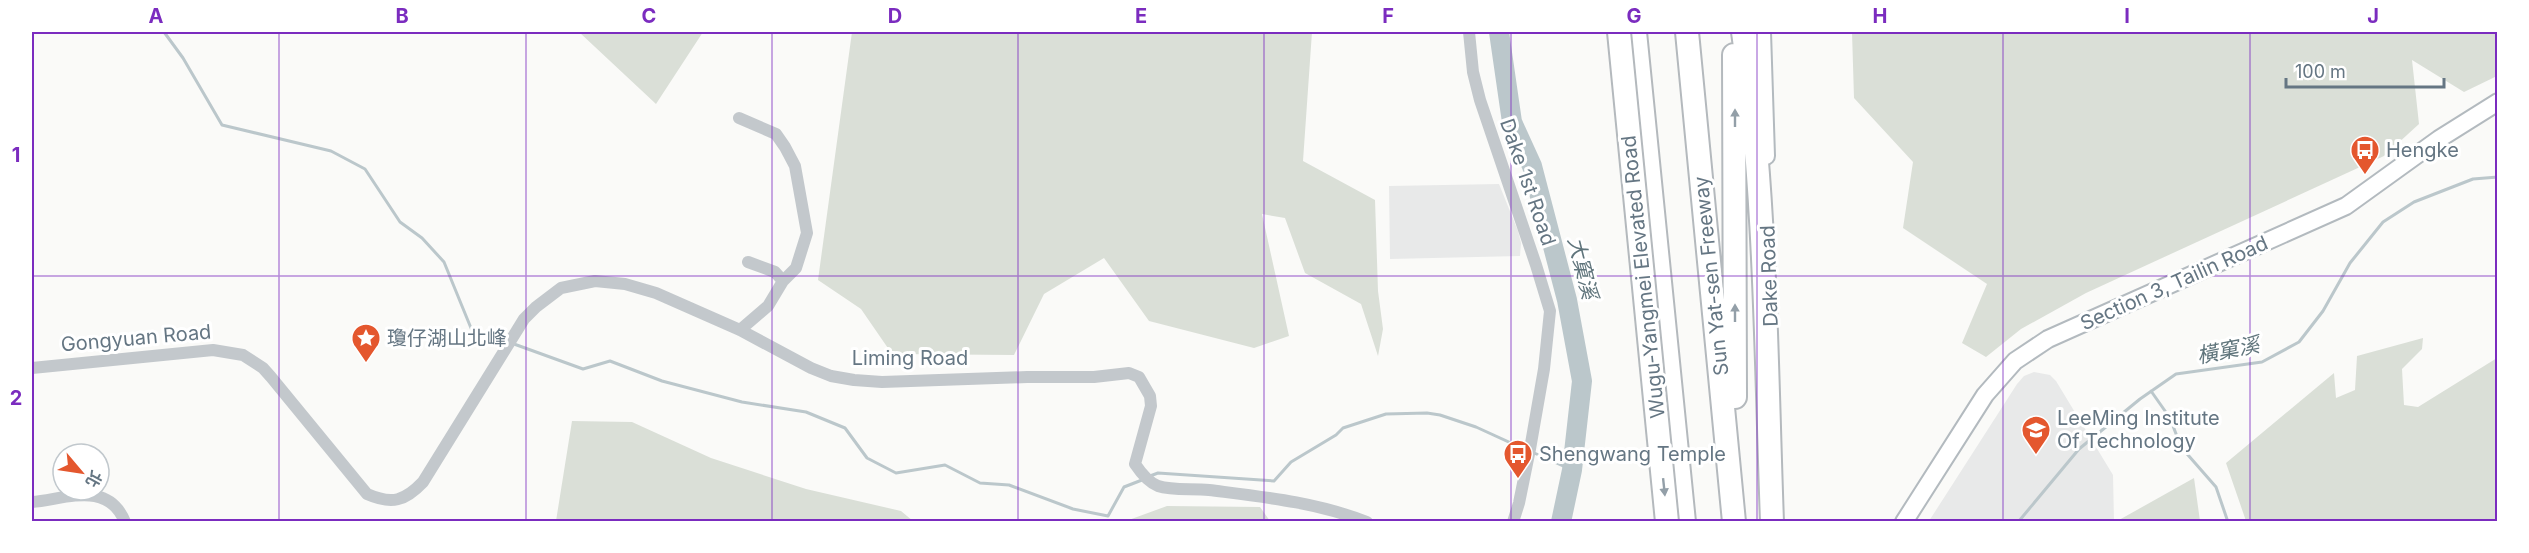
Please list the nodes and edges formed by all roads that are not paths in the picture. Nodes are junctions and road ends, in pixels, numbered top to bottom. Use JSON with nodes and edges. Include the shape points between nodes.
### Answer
{"nodes":[{"id":1,"x":1469,"y":32,"type":"edge"},
{"id":2,"x":1609,"y":32,"type":"edge"},
{"id":3,"x":1619,"y":32,"type":"edge"},
{"id":4,"x":1635,"y":32,"type":"edge"},
{"id":5,"x":1649,"y":32,"type":"edge"},
{"id":6,"x":1734,"y":32,"type":"edge"},
{"id":7,"x":1743,"y":32,"type":"edge"},
{"id":8,"x":1762,"y":32,"type":"edge"},
{"id":9,"x":1687,"y":37,"type":"edge"},
{"id":10,"x":2498,"y":102,"type":"edge"},
{"id":11,"x":738,"y":118,"type":"dead end"},
{"id":12,"x":748,"y":262,"type":"dead end"},
{"id":13,"x":783,"y":281,"type":"junction"},
{"id":14,"x":1662,"y":303,"type":"junction"},
{"id":15,"x":740,"y":330,"type":"junction"},
{"id":16,"x":32,"y":368,"type":"edge"},
{"id":17,"x":331,"y":451,"type":"joint"},
{"id":18,"x":32,"y":502,"type":"edge"},
{"id":19,"x":1734,"y":520,"type":"edge"},
{"id":20,"x":125,"y":522,"type":"edge"},
{"id":21,"x":1367,"y":522,"type":"edge"},
{"id":22,"x":1513,"y":522,"type":"edge"},
{"id":23,"x":1667,"y":522,"type":"edge"},
{"id":24,"x":1684,"y":522,"type":"edge"},
{"id":25,"x":1696,"y":522,"type":"edge"},
{"id":26,"x":1774,"y":522,"type":"edge"},
{"id":27,"x":1904,"y":522,"type":"edge"}],
"edges":[{"from":1,"to":22,"type":"street","name":"Dake 1st Road","via":[[1480,100],[1550,311],[1530,451]]},
{"from":2,"to":14,"type":"highway"},
{"from":3,"to":23,"type":"highway","name":"Wugu-Yangmei Elevated Road","one_way":true,"bridge":true},
{"from":4,"to":14,"type":"highway"},
{"from":5,"to":25,"type":"highway","name":"Sun Yat-sen Freeway"},
{"from":19,"to":6,"type":"highway","one_way":true},
{"from":7,"to":26,"type":"highway","via":[[1761,207]]},
{"from":8,"to":26,"type":"main road","name":"Dake Road"},
{"from":9,"to":19,"type":"highway","name":"Sun Yat-sen Freeway"},
{"from":10,"to":27,"type":"main road","name":"Section 3, Tailin Road","via":[[2439,138],[2346,206],[2048,339],[2014,361],[1985,395]]},
{"from":11,"to":13,"type":"street","via":[[776,134],[795,166],[807,233],[796,268]]},
{"from":12,"to":13,"type":"street","via":[[775,272]]},
{"from":13,"to":15,"type":"street","via":[[768,306]]},
{"from":14,"to":24,"type":"highway"},
{"from":15,"to":17,"type":"street","name":"Liming Road","via":[[642,288],[595,281],[561,288],[524,320],[423,482],[411,495],[378,499],[367,494]]},
{"from":15,"to":21,"type":"street","name":"Liming Road","via":[[811,368],[854,380],[1094,377],[1129,373],[1139,377],[1150,396],[1136,464],[1146,478],[1169,488],[1287,499]]},
{"from":16,"to":17,"type":"street","name":"Gongyuan Road","via":[[213,350],[243,355],[271,377]]},
{"from":18,"to":20,"type":"street","via":[[95,495],[114,504]]}]}
